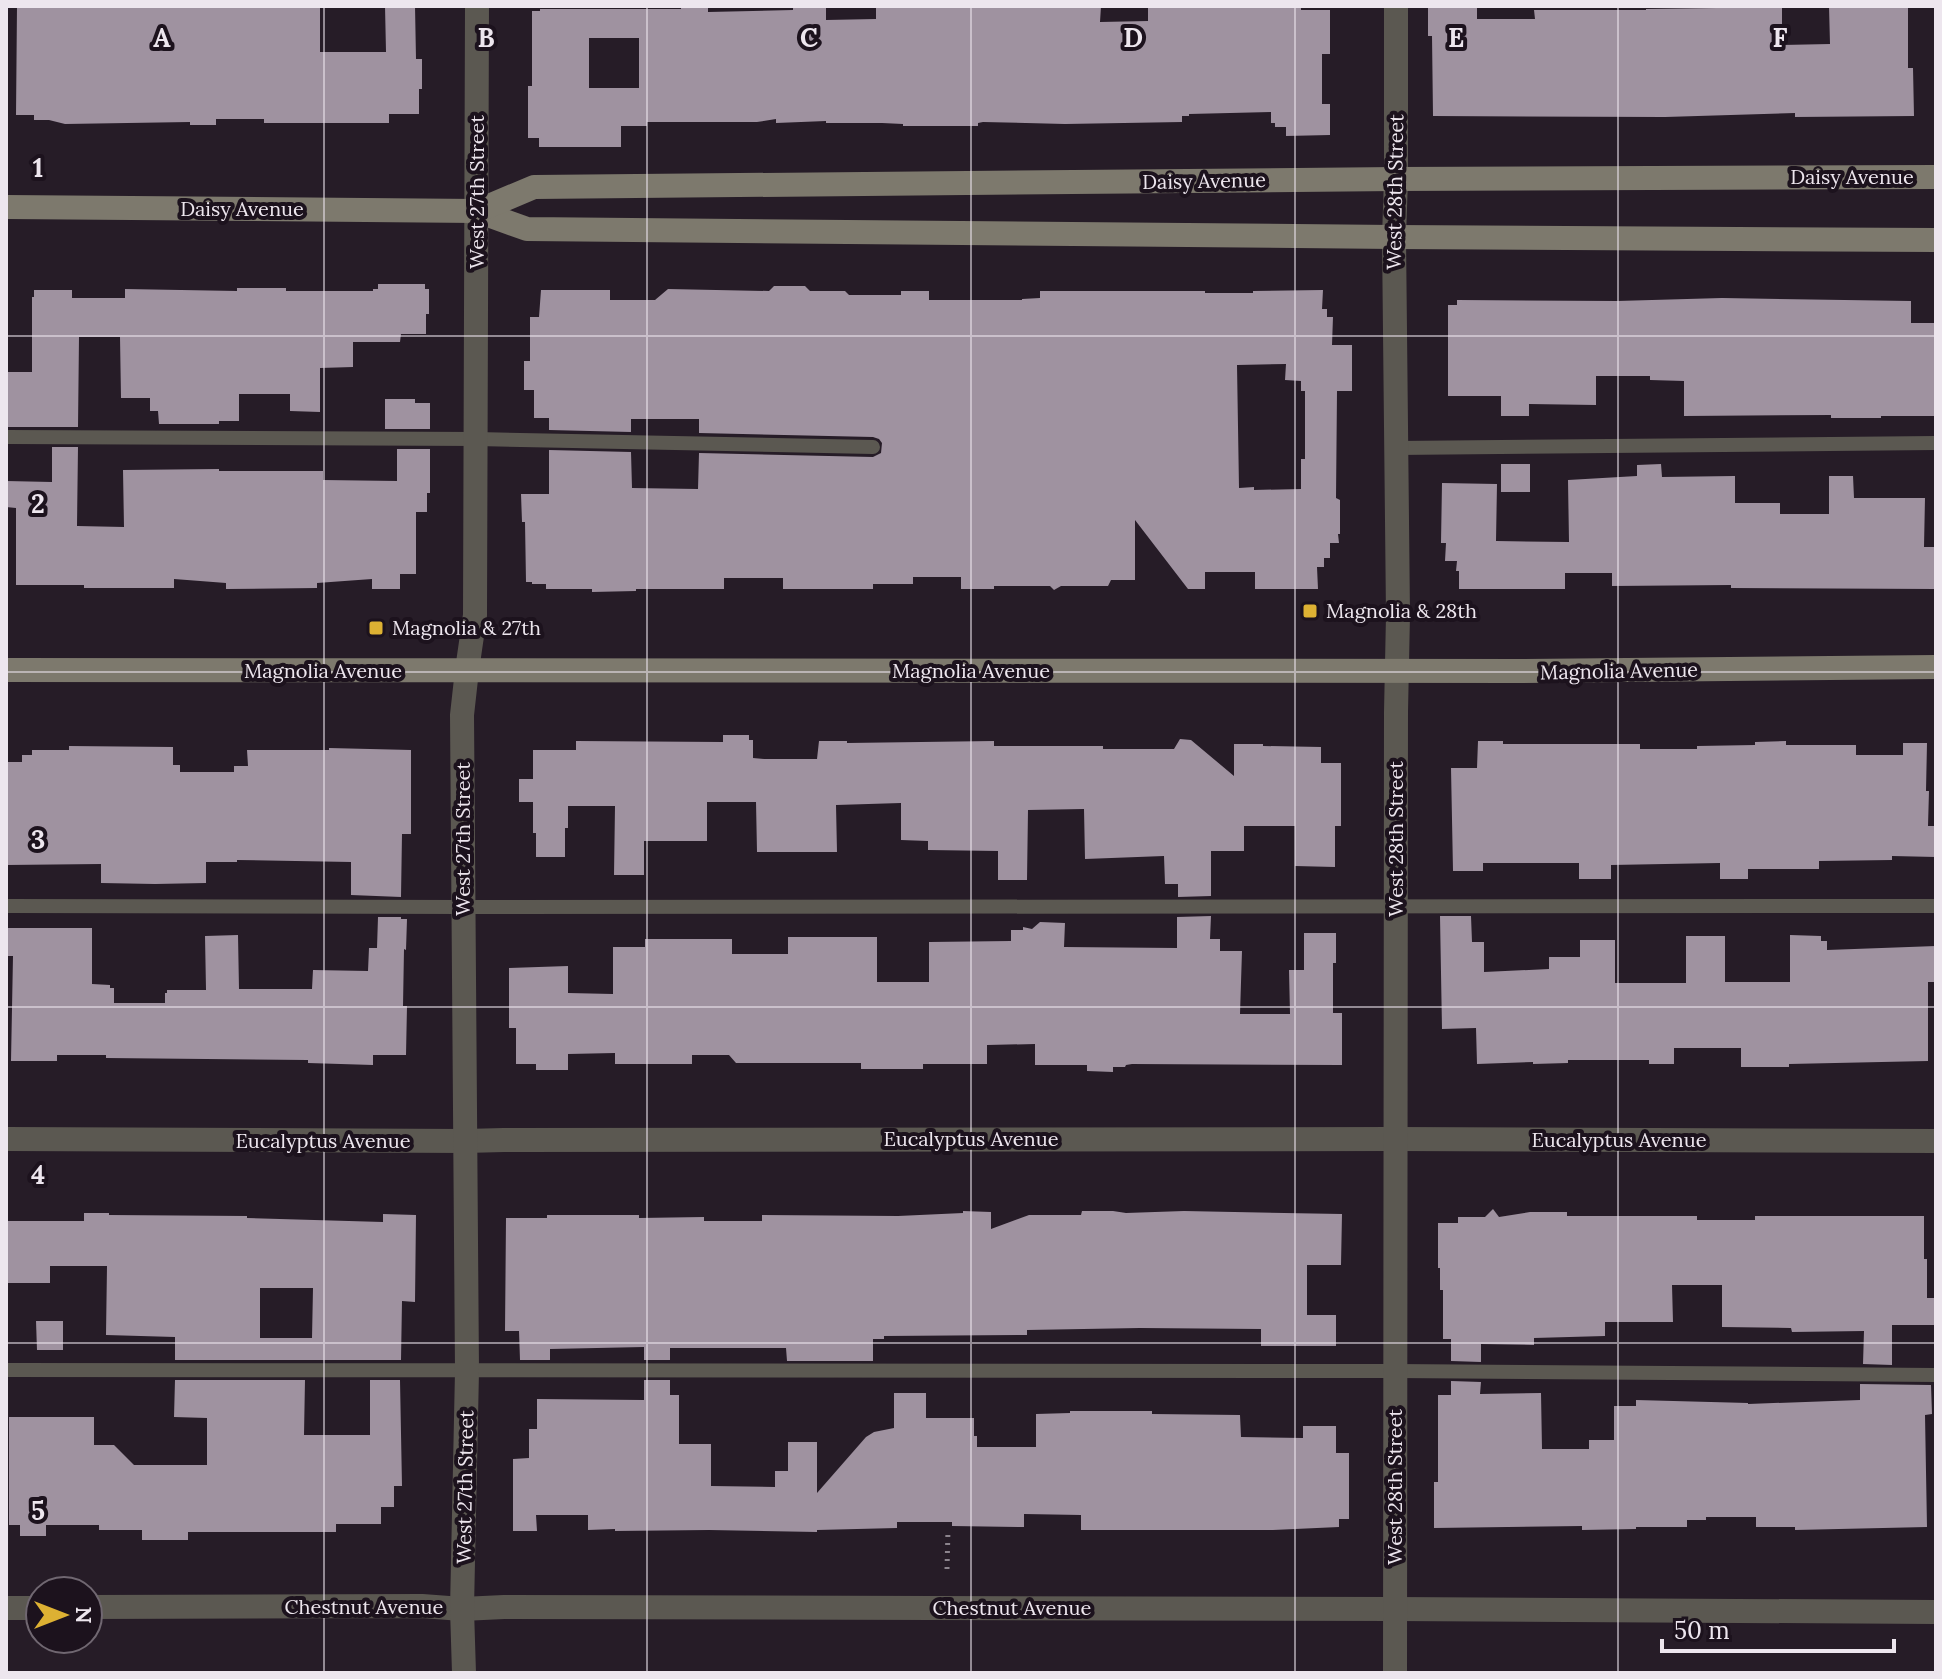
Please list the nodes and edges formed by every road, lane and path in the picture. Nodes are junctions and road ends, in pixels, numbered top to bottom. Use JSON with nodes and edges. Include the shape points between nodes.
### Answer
{"nodes":[{"id":1,"x":477,"y":6,"type":"edge"},
{"id":2,"x":1396,"y":6,"type":"edge"},
{"id":3,"x":1936,"y":177,"type":"edge"},
{"id":4,"x":1396,"y":179,"type":"junction"},
{"id":5,"x":6,"y":207,"type":"edge"},
{"id":6,"x":477,"y":211,"type":"junction"},
{"id":7,"x":1394,"y":237,"type":"junction"},
{"id":8,"x":1936,"y":240,"type":"edge"},
{"id":9,"x":6,"y":437,"type":"edge"},
{"id":10,"x":477,"y":439,"type":"junction"},
{"id":11,"x":1936,"y":443,"type":"edge"},
{"id":12,"x":873,"y":447,"type":"dead end"},
{"id":13,"x":1396,"y":448,"type":"junction"},
{"id":14,"x":1936,"y":667,"type":"edge"},
{"id":15,"x":6,"y":670,"type":"edge"},
{"id":16,"x":467,"y":670,"type":"junction"},
{"id":17,"x":1397,"y":671,"type":"junction"},
{"id":18,"x":1397,"y":905,"type":"junction"},
{"id":19,"x":6,"y":906,"type":"edge"},
{"id":20,"x":1936,"y":906,"type":"edge"},
{"id":21,"x":464,"y":907,"type":"junction"},
{"id":22,"x":6,"y":1139,"type":"edge"},
{"id":23,"x":1396,"y":1139,"type":"junction"},
{"id":24,"x":465,"y":1141,"type":"junction"},
{"id":25,"x":1936,"y":1141,"type":"edge"},
{"id":26,"x":6,"y":1370,"type":"edge"},
{"id":27,"x":467,"y":1371,"type":"junction"},
{"id":28,"x":1395,"y":1371,"type":"junction"},
{"id":29,"x":1936,"y":1375,"type":"edge"},
{"id":30,"x":948,"y":1530,"type":"dead end"},
{"id":31,"x":947,"y":1569,"type":"dead end"},
{"id":32,"x":104,"y":1607,"type":"edge"},
{"id":33,"x":462,"y":1609,"type":"junction"},
{"id":34,"x":1395,"y":1609,"type":"junction"},
{"id":35,"x":1936,"y":1612,"type":"edge"},
{"id":36,"x":464,"y":1673,"type":"edge"},
{"id":37,"x":1395,"y":1673,"type":"edge"}],
"edges":[{"from":1,"to":6,"type":"street","name":"West 27th Street"},
{"from":2,"to":4,"type":"street","name":"West 28th Street"},
{"from":3,"to":4,"type":"street","name":"Daisy Avenue"},
{"from":4,"to":6,"type":"street","name":"Daisy Avenue","via":[[534,187]]},
{"from":4,"to":7,"type":"street","name":"West 28th Street"},
{"from":5,"to":6,"type":"street","name":"Daisy Avenue"},
{"from":6,"to":7,"type":"street","name":"Daisy Avenue","via":[[527,229]]},
{"from":6,"to":10,"type":"street","name":"West 27th Street"},
{"from":7,"to":8,"type":"street","name":"Daisy Avenue"},
{"from":7,"to":13,"type":"street","name":"West 28th Street"},
{"from":9,"to":10,"type":"lane"},
{"from":10,"to":12,"type":"lane"},
{"from":10,"to":16,"type":"street","name":"West 27th Street","via":[[475,615]]},
{"from":11,"to":13,"type":"lane"},
{"from":13,"to":17,"type":"street","name":"West 28th Street"},
{"from":14,"to":17,"type":"street","name":"Magnolia Avenue"},
{"from":15,"to":16,"type":"street","name":"Magnolia Avenue"},
{"from":16,"to":17,"type":"street","name":"Magnolia Avenue"},
{"from":16,"to":21,"type":"street","name":"West 27th Street","via":[[462,715]]},
{"from":17,"to":18,"type":"street","name":"West 28th Street"},
{"from":18,"to":20,"type":"lane"},
{"from":18,"to":21,"type":"lane"},
{"from":18,"to":23,"type":"street","name":"West 28th Street"},
{"from":19,"to":21,"type":"lane"},
{"from":21,"to":24,"type":"street","name":"West 27th Street"},
{"from":22,"to":24,"type":"street","name":"Eucalyptus Avenue"},
{"from":23,"to":24,"type":"street","name":"Eucalyptus Avenue"},
{"from":23,"to":25,"type":"street","name":"Eucalyptus Avenue"},
{"from":23,"to":28,"type":"street","name":"West 28th Street"},
{"from":24,"to":27,"type":"street","name":"West 27th Street"},
{"from":26,"to":27,"type":"lane"},
{"from":27,"to":28,"type":"lane"},
{"from":27,"to":33,"type":"street","name":"West 27th Street"},
{"from":28,"to":29,"type":"lane"},
{"from":28,"to":34,"type":"street","name":"West 28th Street"},
{"from":30,"to":31,"type":"path"},
{"from":32,"to":33,"type":"street","name":"Chestnut Avenue"},
{"from":33,"to":34,"type":"street","name":"Chestnut Avenue"},
{"from":33,"to":36,"type":"street","name":"West 27th Street"},
{"from":34,"to":35,"type":"street","name":"Chestnut Avenue"},
{"from":34,"to":37,"type":"street","name":"West 28th Street"}]}
